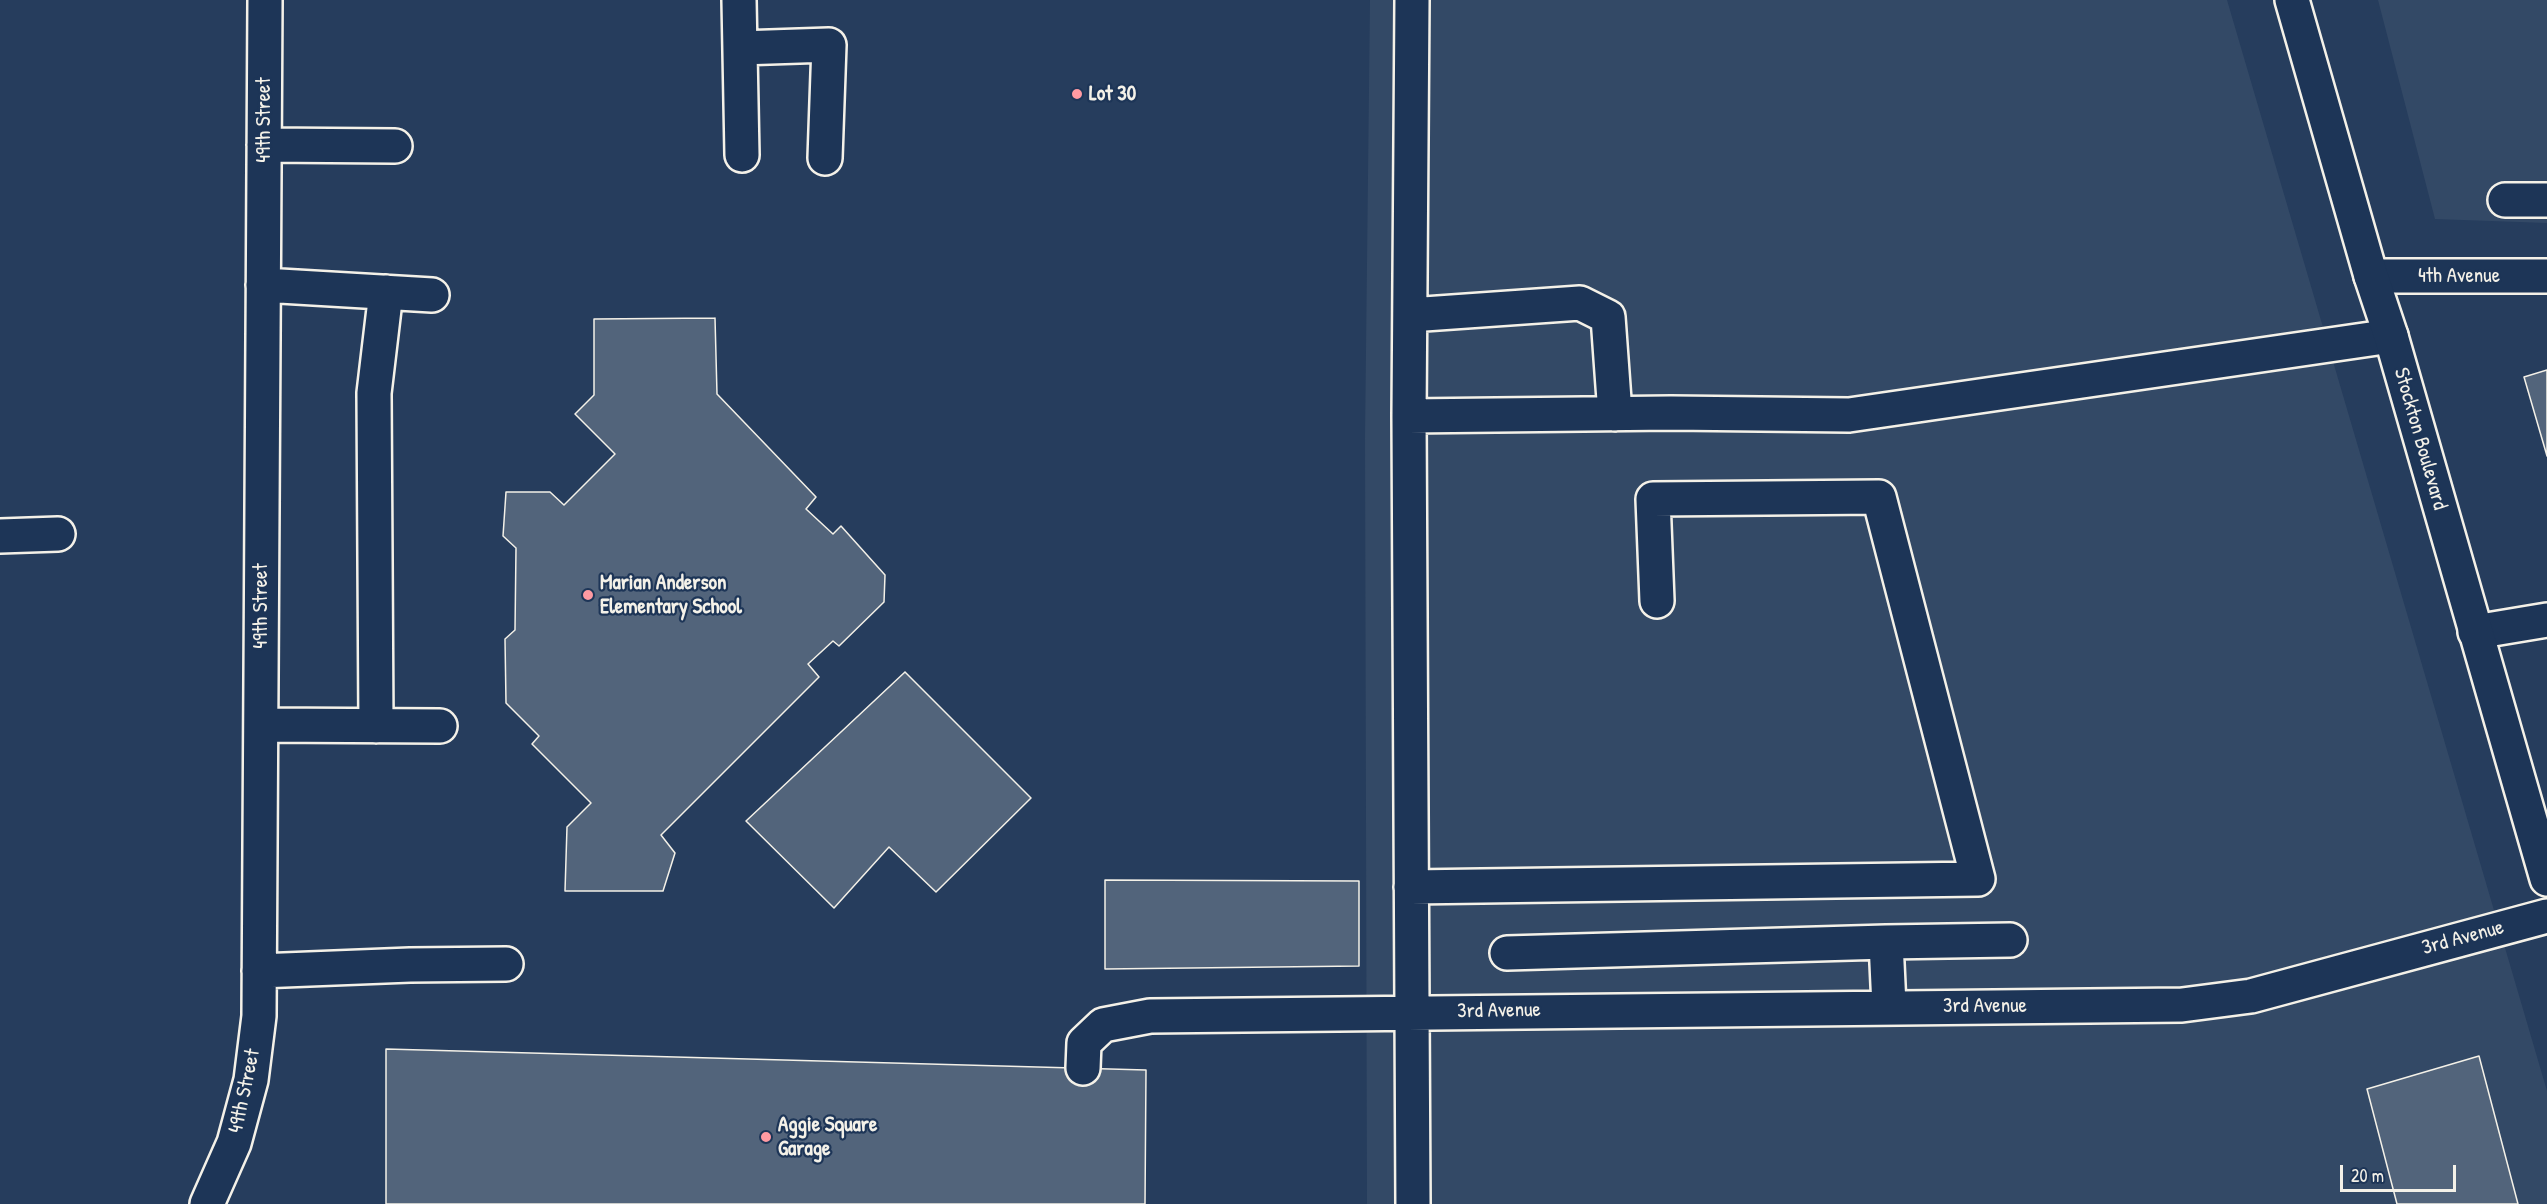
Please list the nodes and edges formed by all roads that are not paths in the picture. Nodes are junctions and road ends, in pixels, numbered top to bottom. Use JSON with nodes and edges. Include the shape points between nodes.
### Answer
{"nodes":[{"id":1,"x":265,"y":0,"type":"edge"},
{"id":2,"x":739,"y":0,"type":"edge"},
{"id":3,"x":1412,"y":0,"type":"edge"},
{"id":4,"x":2292,"y":0,"type":"edge"},
{"id":5,"x":740,"y":48,"type":"junction"},
{"id":6,"x":264,"y":146,"type":"junction"},
{"id":7,"x":395,"y":146,"type":"dead end"},
{"id":8,"x":742,"y":155,"type":"dead end"},
{"id":9,"x":825,"y":158,"type":"dead end"},
{"id":10,"x":2505,"y":200,"type":"dead end"},
{"id":11,"x":2547,"y":200,"type":"edge"},
{"id":12,"x":2371,"y":276,"type":"junction"},
{"id":13,"x":2547,"y":276,"type":"edge"},
{"id":14,"x":263,"y":285,"type":"junction"},
{"id":15,"x":386,"y":292,"type":"junction"},
{"id":16,"x":432,"y":295,"type":"dead end"},
{"id":17,"x":1410,"y":315,"type":"junction"},
{"id":18,"x":2391,"y":336,"type":"junction"},
{"id":19,"x":1615,"y":414,"type":"junction"},
{"id":20,"x":1409,"y":416,"type":"junction"},
{"id":21,"x":58,"y":534,"type":"dead end"},
{"id":22,"x":0,"y":536,"type":"edge"},
{"id":23,"x":1657,"y":601,"type":"dead end"},
{"id":24,"x":2547,"y":620,"type":"edge"},
{"id":25,"x":2475,"y":632,"type":"junction"},
{"id":26,"x":261,"y":725,"type":"junction"},
{"id":27,"x":376,"y":726,"type":"junction"},
{"id":28,"x":440,"y":726,"type":"dead end"},
{"id":29,"x":2547,"y":879,"type":"edge"},
{"id":30,"x":1411,"y":887,"type":"junction"},
{"id":31,"x":2547,"y":916,"type":"edge"},
{"id":32,"x":2010,"y":940,"type":"dead end"},
{"id":33,"x":1886,"y":942,"type":"junction"},
{"id":34,"x":1507,"y":954,"type":"dead end"},
{"id":35,"x":506,"y":964,"type":"dead end"},
{"id":36,"x":259,"y":971,"type":"junction"},
{"id":37,"x":1889,"y":1006,"type":"junction"},
{"id":38,"x":1412,"y":1012,"type":"junction"},
{"id":39,"x":1083,"y":1068,"type":"dead end"},
{"id":40,"x":207,"y":1204,"type":"edge"},
{"id":41,"x":1413,"y":1204,"type":"edge"}],
"edges":[{"from":1,"to":6,"type":"street","name":"49th Street"},
{"from":2,"to":5,"type":"street"},
{"from":3,"to":17,"type":"street"},
{"from":4,"to":12,"type":"street","name":"Stockton Boulevard"},
{"from":5,"to":8,"type":"street"},
{"from":5,"to":9,"type":"street","via":[[829,45]]},
{"from":6,"to":7,"type":"street"},
{"from":6,"to":14,"type":"street","name":"49th Street"},
{"from":10,"to":11,"type":"street"},
{"from":12,"to":13,"type":"street","name":"4th Avenue"},
{"from":12,"to":18,"type":"street","name":"Stockton Boulevard"},
{"from":14,"to":15,"type":"street"},
{"from":14,"to":26,"type":"street","name":"49th Street"},
{"from":15,"to":16,"type":"street"},
{"from":15,"to":27,"type":"street","via":[[374,393]]},
{"from":17,"to":19,"type":"street","via":[[1580,303],[1608,317]]},
{"from":17,"to":20,"type":"street"},
{"from":18,"to":19,"type":"street","via":[[1849,415]]},
{"from":18,"to":25,"type":"street","name":"Stockton Boulevard"},
{"from":19,"to":20,"type":"street"},
{"from":20,"to":30,"type":"street"},
{"from":21,"to":22,"type":"street"},
{"from":23,"to":30,"type":"street","via":[[1653,499],[1879,496],[1978,879]]},
{"from":24,"to":25,"type":"street"},
{"from":25,"to":29,"type":"street","name":"Stockton Boulevard"},
{"from":26,"to":27,"type":"street"},
{"from":26,"to":36,"type":"street","name":"49th Street"},
{"from":27,"to":28,"type":"street"},
{"from":30,"to":38,"type":"street"},
{"from":31,"to":37,"type":"street","name":"3rd Avenue","via":[[2251,996],[2182,1005]]},
{"from":32,"to":33,"type":"street"},
{"from":33,"to":34,"type":"street"},
{"from":33,"to":37,"type":"street"},
{"from":35,"to":36,"type":"street"},
{"from":36,"to":40,"type":"street","name":"49th Street","via":[[259,1016],[251,1080],[234,1143]]},
{"from":37,"to":38,"type":"street","name":"3rd Avenue"},
{"from":38,"to":39,"type":"street","name":"3rd Avenue","via":[[1150,1016],[1103,1025],[1084,1043]]},
{"from":38,"to":41,"type":"street"}]}
